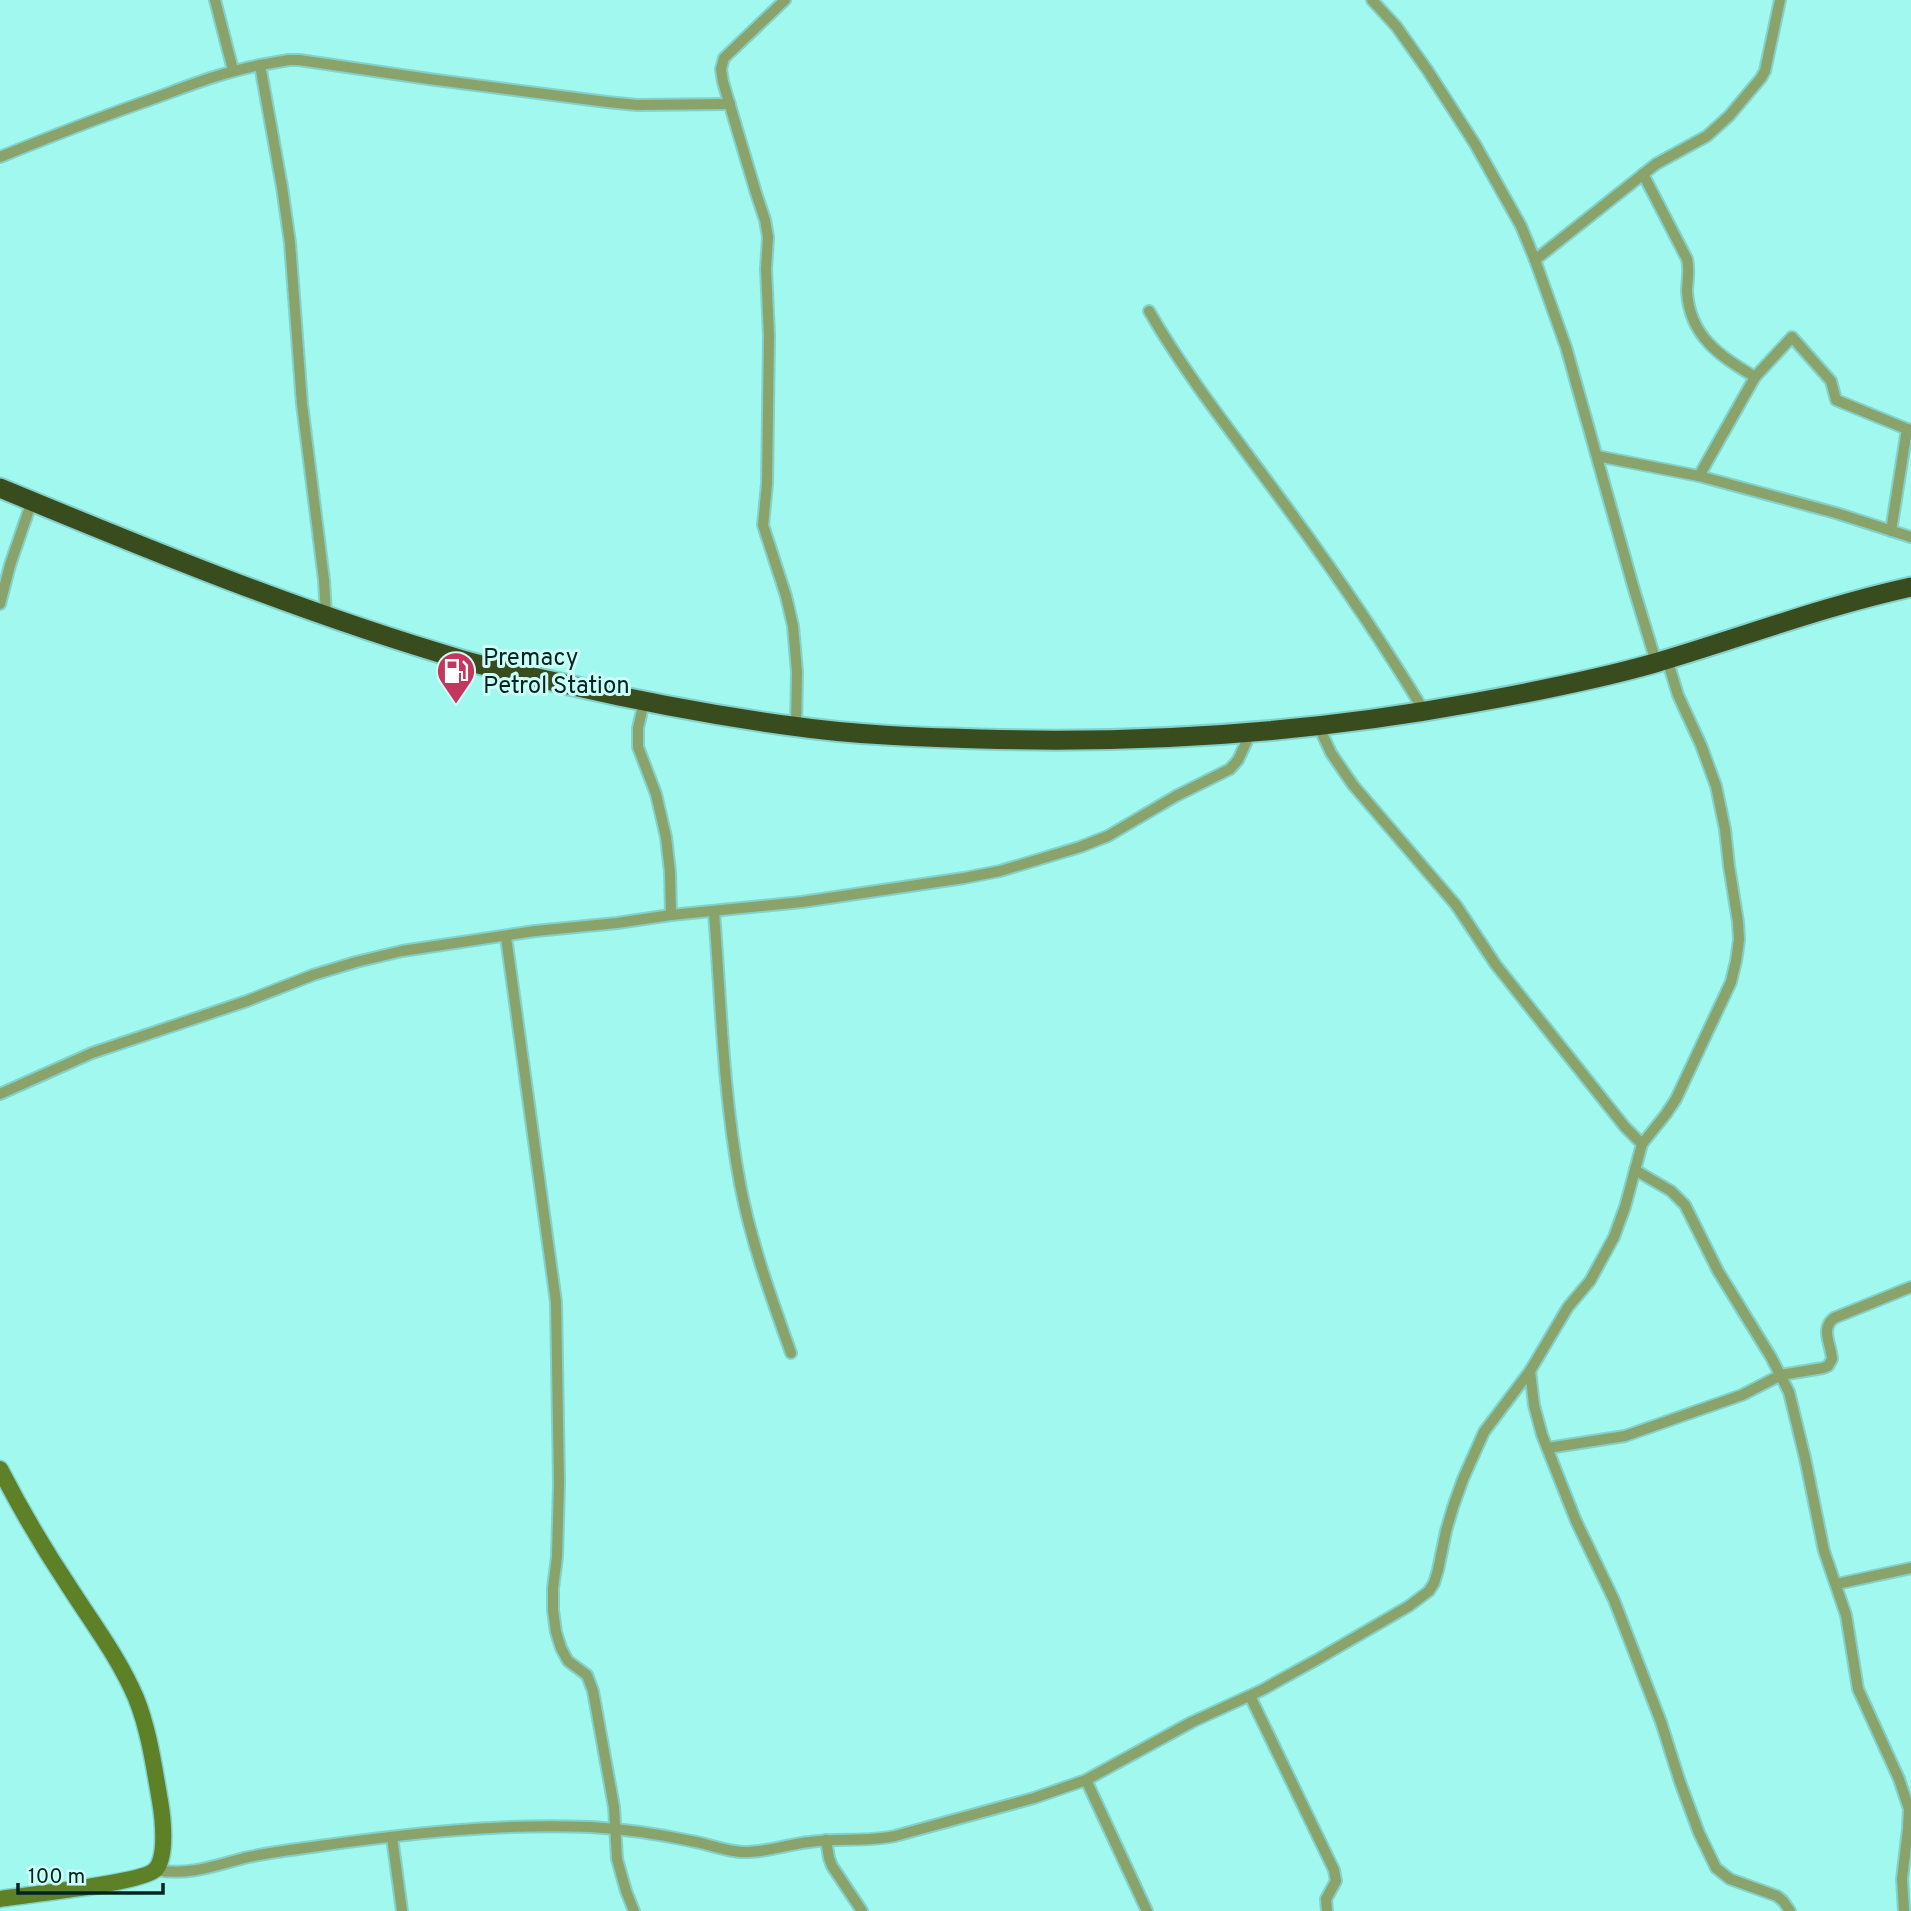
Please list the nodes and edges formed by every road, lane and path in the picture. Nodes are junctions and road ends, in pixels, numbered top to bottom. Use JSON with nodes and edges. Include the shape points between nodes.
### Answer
{"nodes":[{"id":1,"x":215,"y":0,"type":"edge"},
{"id":2,"x":785,"y":0,"type":"edge"},
{"id":3,"x":1371,"y":0,"type":"edge"},
{"id":4,"x":1780,"y":0,"type":"edge"},
{"id":5,"x":260,"y":65,"type":"junction"},
{"id":6,"x":233,"y":70,"type":"junction"},
{"id":7,"x":730,"y":104,"type":"junction"},
{"id":8,"x":0,"y":158,"type":"edge"},
{"id":9,"x":1643,"y":174,"type":"junction"},
{"id":10,"x":1535,"y":260,"type":"junction"},
{"id":11,"x":1149,"y":310,"type":"dead end"},
{"id":12,"x":1755,"y":377,"type":"junction"},
{"id":13,"x":1909,"y":430,"type":"edge"},
{"id":14,"x":1597,"y":456,"type":"junction"},
{"id":15,"x":1699,"y":476,"type":"junction"},
{"id":16,"x":0,"y":488,"type":"edge"},
{"id":17,"x":32,"y":501,"type":"junction"},
{"id":18,"x":1891,"y":531,"type":"junction"},
{"id":19,"x":1911,"y":537,"type":"edge"},
{"id":20,"x":1911,"y":587,"type":"edge"},
{"id":21,"x":0,"y":604,"type":"edge"},
{"id":22,"x":326,"y":614,"type":"junction"},
{"id":23,"x":1662,"y":661,"type":"junction"},
{"id":24,"x":645,"y":702,"type":"junction"},
{"id":25,"x":1424,"y":711,"type":"junction"},
{"id":26,"x":1318,"y":725,"type":"junction"},
{"id":27,"x":796,"y":727,"type":"junction"},
{"id":28,"x":1251,"y":732,"type":"junction"},
{"id":29,"x":714,"y":912,"type":"junction"},
{"id":30,"x":671,"y":915,"type":"junction"},
{"id":31,"x":506,"y":937,"type":"junction"},
{"id":32,"x":0,"y":1094,"type":"edge"},
{"id":33,"x":1642,"y":1144,"type":"junction"},
{"id":34,"x":1635,"y":1170,"type":"junction"},
{"id":35,"x":1911,"y":1287,"type":"edge"},
{"id":36,"x":791,"y":1353,"type":"dead end"},
{"id":37,"x":1530,"y":1371,"type":"junction"},
{"id":38,"x":1781,"y":1376,"type":"junction"},
{"id":39,"x":1548,"y":1448,"type":"junction"},
{"id":40,"x":0,"y":1469,"type":"edge"},
{"id":41,"x":1911,"y":1568,"type":"edge"},
{"id":42,"x":1837,"y":1584,"type":"junction"},
{"id":43,"x":1250,"y":1696,"type":"junction"},
{"id":44,"x":1086,"y":1780,"type":"junction"},
{"id":45,"x":615,"y":1829,"type":"junction"},
{"id":46,"x":392,"y":1837,"type":"junction"},
{"id":47,"x":826,"y":1840,"type":"junction"},
{"id":48,"x":156,"y":1870,"type":"junction"},
{"id":49,"x":0,"y":1899,"type":"edge"},
{"id":50,"x":1906,"y":1904,"type":"edge"},
{"id":51,"x":402,"y":1911,"type":"edge"},
{"id":52,"x":634,"y":1911,"type":"edge"},
{"id":53,"x":862,"y":1911,"type":"edge"},
{"id":54,"x":1147,"y":1911,"type":"edge"},
{"id":55,"x":1327,"y":1911,"type":"edge"},
{"id":56,"x":1790,"y":1911,"type":"edge"}],
"edges":[{"from":1,"to":6,"type":"street"},
{"from":2,"to":7,"type":"street","via":[[724,58],[721,74]]},
{"from":3,"to":10,"type":"street","via":[[1412,47],[1475,144]]},
{"from":4,"to":9,"type":"street","via":[[1761,78],[1707,136]]},
{"from":5,"to":6,"type":"street"},
{"from":5,"to":7,"type":"street","via":[[299,60],[637,105]]},
{"from":5,"to":22,"type":"street","via":[[290,243],[302,404]]},
{"from":6,"to":8,"type":"street","via":[[88,121]]},
{"from":7,"to":27,"type":"street","via":[[768,237],[763,525],[793,626]]},
{"from":9,"to":10,"type":"street"},
{"from":9,"to":12,"type":"street","via":[[1689,265],[1687,294],[1699,331],[1713,349]]},
{"from":10,"to":14,"type":"street"},
{"from":11,"to":25,"type":"street","via":[[1382,642]]},
{"from":12,"to":13,"type":"street","via":[[1792,337],[1831,381],[1836,400]]},
{"from":12,"to":15,"type":"street"},
{"from":13,"to":18,"type":"street"},
{"from":14,"to":15,"type":"street"},
{"from":14,"to":23,"type":"street"},
{"from":15,"to":18,"type":"street"},
{"from":16,"to":17,"type":"highway"},
{"from":17,"to":21,"type":"street"},
{"from":17,"to":22,"type":"highway"},
{"from":18,"to":19,"type":"street"},
{"from":20,"to":23,"type":"highway"},
{"from":22,"to":24,"type":"highway","via":[[467,661]]},
{"from":23,"to":25,"type":"highway"},
{"from":23,"to":33,"type":"street","via":[[1716,786],[1739,940],[1731,982],[1690,1072]]},
{"from":24,"to":27,"type":"highway"},
{"from":24,"to":30,"type":"street","via":[[638,747],[666,837]]},
{"from":25,"to":26,"type":"highway"},
{"from":26,"to":28,"type":"highway"},
{"from":26,"to":33,"type":"street","via":[[1353,785],[1456,905],[1496,965]]},
{"from":27,"to":28,"type":"highway","via":[[1031,740]]},
{"from":28,"to":29,"type":"street","via":[[1230,769],[1080,847],[964,878]]},
{"from":29,"to":30,"type":"street"},
{"from":29,"to":36,"type":"street","via":[[736,1162],[756,1248]]},
{"from":30,"to":31,"type":"street"},
{"from":31,"to":32,"type":"street","via":[[402,951],[327,970],[92,1053]]},
{"from":31,"to":45,"type":"street","via":[[555,1301],[559,1494],[553,1610],[561,1648],[568,1661],[587,1675],[593,1691]]},
{"from":33,"to":34,"type":"street"},
{"from":34,"to":37,"type":"street","via":[[1600,1265]]},
{"from":34,"to":38,"type":"street","via":[[1685,1205],[1718,1271]]},
{"from":35,"to":38,"type":"street","via":[[1833,1318],[1826,1327],[1832,1355],[1828,1366]]},
{"from":37,"to":39,"type":"street","via":[[1534,1405]]},
{"from":37,"to":43,"type":"street","via":[[1473,1454],[1429,1591]]},
{"from":38,"to":39,"type":"street","via":[[1742,1395],[1625,1436]]},
{"from":38,"to":42,"type":"street","via":[[1794,1410],[1824,1551]]},
{"from":39,"to":56,"type":"street","via":[[1614,1600],[1711,1860],[1730,1879],[1777,1896]]},
{"from":40,"to":48,"type":"street","via":[[44,1549],[112,1651],[136,1699],[163,1816],[162,1852]]},
{"from":41,"to":42,"type":"street"},
{"from":42,"to":50,"type":"street","via":[[1850,1630],[1858,1689],[1909,1809],[1902,1879]]},
{"from":43,"to":44,"type":"street"},
{"from":43,"to":55,"type":"street","via":[[1334,1870],[1336,1881],[1326,1899]]},
{"from":44,"to":47,"type":"street","via":[[895,1836]]},
{"from":44,"to":54,"type":"street"},
{"from":45,"to":46,"type":"street","via":[[518,1826]]},
{"from":45,"to":47,"type":"street","via":[[743,1852]]},
{"from":45,"to":52,"type":"street","via":[[620,1871]]},
{"from":46,"to":48,"type":"street","via":[[281,1851],[190,1871]]},
{"from":46,"to":51,"type":"street"},
{"from":47,"to":53,"type":"street","via":[[832,1866]]},
{"from":48,"to":49,"type":"street","via":[[143,1877]]}]}
